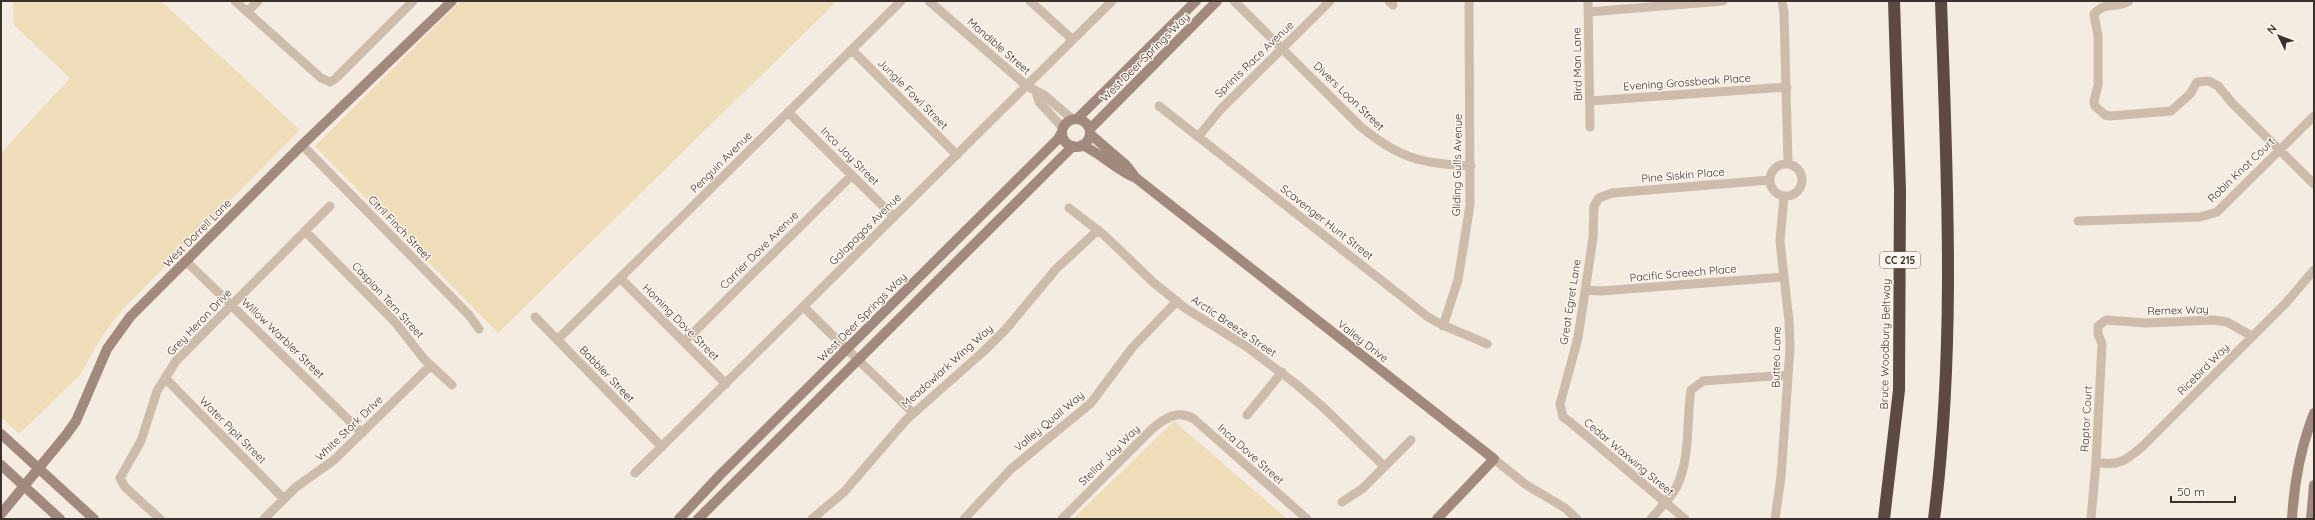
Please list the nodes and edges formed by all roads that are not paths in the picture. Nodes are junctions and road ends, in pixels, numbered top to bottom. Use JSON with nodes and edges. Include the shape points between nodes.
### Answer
{"nodes":[{"id":1,"x":235,"y":1,"type":"edge"},
{"id":2,"x":258,"y":1,"type":"edge"},
{"id":3,"x":413,"y":1,"type":"edge"},
{"id":4,"x":452,"y":1,"type":"edge"},
{"id":5,"x":901,"y":1,"type":"edge"},
{"id":6,"x":929,"y":1,"type":"edge"},
{"id":7,"x":1030,"y":1,"type":"edge"},
{"id":8,"x":1196,"y":1,"type":"edge"},
{"id":9,"x":1217,"y":1,"type":"edge"},
{"id":10,"x":1234,"y":1,"type":"edge"},
{"id":11,"x":1330,"y":1,"type":"edge"},
{"id":12,"x":1469,"y":1,"type":"edge"},
{"id":13,"x":1588,"y":1,"type":"edge"},
{"id":14,"x":1723,"y":1,"type":"edge"},
{"id":15,"x":1782,"y":1,"type":"edge"},
{"id":16,"x":1894,"y":1,"type":"edge"},
{"id":17,"x":1941,"y":1,"type":"edge"},
{"id":18,"x":2129,"y":1,"type":"edge"},
{"id":19,"x":1107,"y":2,"type":"edge"},
{"id":20,"x":247,"y":12,"type":"junction"},
{"id":21,"x":1588,"y":12,"type":"junction"},
{"id":22,"x":1073,"y":40,"type":"junction"},
{"id":23,"x":1283,"y":48,"type":"junction"},
{"id":24,"x":852,"y":50,"type":"junction"},
{"id":25,"x":1027,"y":86,"type":"junction"},
{"id":26,"x":1787,"y":87,"type":"junction"},
{"id":27,"x":1036,"y":92,"type":"junction"},
{"id":28,"x":1590,"y":101,"type":"junction"},
{"id":29,"x":1159,"y":106,"type":"dead end"},
{"id":30,"x":788,"y":112,"type":"junction"},
{"id":31,"x":2314,"y":116,"type":"edge"},
{"id":32,"x":1075,"y":119,"type":"junction"},
{"id":33,"x":1590,"y":127,"type":"dead end"},
{"id":34,"x":1063,"y":130,"type":"junction"},
{"id":35,"x":1090,"y":132,"type":"junction"},
{"id":36,"x":1198,"y":137,"type":"junction"},
{"id":37,"x":302,"y":145,"type":"junction"},
{"id":38,"x":1077,"y":146,"type":"junction"},
{"id":39,"x":2280,"y":150,"type":"junction"},
{"id":40,"x":957,"y":155,"type":"junction"},
{"id":41,"x":1788,"y":164,"type":"junction"},
{"id":42,"x":1471,"y":166,"type":"junction"},
{"id":43,"x":852,"y":175,"type":"junction"},
{"id":44,"x":1136,"y":178,"type":"junction"},
{"id":45,"x":1770,"y":180,"type":"junction"},
{"id":46,"x":2314,"y":184,"type":"edge"},
{"id":47,"x":1784,"y":196,"type":"junction"},
{"id":48,"x":1599,"y":198,"type":"joint"},
{"id":49,"x":330,"y":206,"type":"dead end"},
{"id":50,"x":1069,"y":208,"type":"dead end"},
{"id":51,"x":894,"y":218,"type":"junction"},
{"id":52,"x":2078,"y":221,"type":"dead end"},
{"id":53,"x":1098,"y":230,"type":"junction"},
{"id":54,"x":305,"y":231,"type":"junction"},
{"id":55,"x":186,"y":261,"type":"junction"},
{"id":56,"x":2314,"y":270,"type":"edge"},
{"id":57,"x":1783,"y":277,"type":"junction"},
{"id":58,"x":620,"y":278,"type":"junction"},
{"id":59,"x":1585,"y":290,"type":"junction"},
{"id":60,"x":1177,"y":301,"type":"junction"},
{"id":61,"x":231,"y":305,"type":"junction"},
{"id":62,"x":804,"y":307,"type":"junction"},
{"id":63,"x":535,"y":317,"type":"dead end"},
{"id":64,"x":2102,"y":323,"type":"joint"},
{"id":65,"x":1443,"y":326,"type":"junction"},
{"id":66,"x":479,"y":328,"type":"dead end"},
{"id":67,"x":2252,"y":336,"type":"junction"},
{"id":68,"x":557,"y":340,"type":"junction"},
{"id":69,"x":684,"y":342,"type":"junction"},
{"id":70,"x":1487,"y":344,"type":"dead end"},
{"id":71,"x":852,"y":354,"type":"junction"},
{"id":72,"x":430,"y":366,"type":"junction"},
{"id":73,"x":1282,"y":372,"type":"junction"},
{"id":74,"x":1788,"y":375,"type":"junction"},
{"id":75,"x":165,"y":378,"type":"junction"},
{"id":76,"x":726,"y":384,"type":"junction"},
{"id":77,"x":452,"y":385,"type":"dead end"},
{"id":78,"x":1561,"y":411,"type":"joint"},
{"id":79,"x":913,"y":413,"type":"junction"},
{"id":80,"x":2314,"y":413,"type":"edge"},
{"id":81,"x":1177,"y":414,"type":"joint"},
{"id":82,"x":1247,"y":416,"type":"dead end"},
{"id":83,"x":362,"y":433,"type":"junction"},
{"id":84,"x":1,"y":434,"type":"edge"},
{"id":85,"x":1411,"y":440,"type":"dead end"},
{"id":86,"x":662,"y":447,"type":"junction"},
{"id":87,"x":1494,"y":459,"type":"junction"},
{"id":88,"x":2096,"y":462,"type":"junction"},
{"id":89,"x":1,"y":465,"type":"edge"},
{"id":90,"x":1384,"y":466,"type":"junction"},
{"id":91,"x":39,"y":470,"type":"junction"},
{"id":92,"x":635,"y":473,"type":"dead end"},
{"id":93,"x":2314,"y":485,"type":"edge"},
{"id":94,"x":24,"y":486,"type":"junction"},
{"id":95,"x":284,"y":499,"type":"junction"},
{"id":96,"x":1342,"y":502,"type":"dead end"},
{"id":97,"x":1666,"y":502,"type":"junction"},
{"id":98,"x":1,"y":514,"type":"edge"},
{"id":99,"x":60,"y":519,"type":"edge"},
{"id":100,"x":94,"y":519,"type":"edge"},
{"id":101,"x":160,"y":519,"type":"edge"},
{"id":102,"x":264,"y":519,"type":"edge"},
{"id":103,"x":679,"y":519,"type":"edge"},
{"id":104,"x":698,"y":519,"type":"edge"},
{"id":105,"x":812,"y":519,"type":"edge"},
{"id":106,"x":964,"y":519,"type":"edge"},
{"id":107,"x":1062,"y":519,"type":"edge"},
{"id":108,"x":1307,"y":519,"type":"edge"},
{"id":109,"x":1437,"y":519,"type":"edge"},
{"id":110,"x":1578,"y":519,"type":"edge"},
{"id":111,"x":1651,"y":519,"type":"edge"},
{"id":112,"x":1685,"y":519,"type":"edge"},
{"id":113,"x":1775,"y":519,"type":"edge"},
{"id":114,"x":1884,"y":519,"type":"edge"},
{"id":115,"x":1934,"y":519,"type":"edge"},
{"id":116,"x":2091,"y":519,"type":"edge"},
{"id":117,"x":2292,"y":519,"type":"edge"},
{"id":118,"x":2311,"y":519,"type":"edge"}],
"edges":[{"from":1,"to":20,"type":"street"},
{"from":2,"to":20,"type":"street"},
{"from":3,"to":20,"type":"street","via":[[335,79],[327,82]]},
{"from":4,"to":37,"type":"main road","name":"West Dorrell Lane"},
{"from":5,"to":24,"type":"street","name":"Penguin Avenue"},
{"from":6,"to":25,"type":"street","name":"Mandible Street"},
{"from":7,"to":22,"type":"street"},
{"from":8,"to":32,"type":"main road","name":"West Deer Springs Way"},
{"from":9,"to":35,"type":"main road","name":"West Deer Springs Way"},
{"from":10,"to":23,"type":"street","name":"Divers Loon Street"},
{"from":11,"to":23,"type":"street","name":"Sprints Race Avenue"},
{"from":12,"to":42,"type":"street","name":"Gliding Gulls Avenue"},
{"from":13,"to":21,"type":"street","name":"Bird Man Lane"},
{"from":14,"to":21,"type":"street"},
{"from":15,"to":26,"type":"street"},
{"from":16,"to":114,"type":"highway","name":"Bruce Woodbury Beltway","number":"CC 215","via":[[1900,190],[1899,390]]},
{"from":17,"to":115,"type":"highway","via":[[1949,291],[1947,381]]},
{"from":18,"to":39,"type":"street","via":[[2123,5],[2105,5],[2097,11],[2094,20],[2098,36],[2098,85],[2095,106],[2110,116],[2171,111],[2190,94],[2197,82],[2205,80],[2218,86]]},
{"from":19,"to":22,"type":"street","name":"Galapagos Avenue"},
{"from":21,"to":28,"type":"street","name":"Bird Man Lane"},
{"from":22,"to":25,"type":"street","name":"Galapagos Avenue"},
{"from":23,"to":36,"type":"street","name":"Sprints Race Avenue","via":[[1220,110]]},
{"from":23,"to":42,"type":"street","name":"Divers Loon Street","via":[[1360,126],[1382,144],[1424,162]]},
{"from":24,"to":30,"type":"street","name":"Penguin Avenue"},
{"from":24,"to":40,"type":"street","name":"Jungle Fowl Street"},
{"from":25,"to":27,"type":"street","name":"Mandible Street"},
{"from":25,"to":40,"type":"street","name":"Galapagos Avenue"},
{"from":26,"to":28,"type":"street","name":"Evening Grossbeak Place"},
{"from":26,"to":41,"type":"street"},
{"from":27,"to":32,"type":"street","name":"Mandible Street","via":[[1044,95]]},
{"from":27,"to":34,"type":"street","name":"Mandible Street","via":[[1039,102]]},
{"from":28,"to":33,"type":"street","name":"Bird Man Lane"},
{"from":29,"to":36,"type":"street","name":"Scavenger Hunt Street"},
{"from":30,"to":43,"type":"street","name":"Inca Jay Street"},
{"from":30,"to":58,"type":"street","name":"Penguin Avenue"},
{"from":31,"to":39,"type":"street","name":"Robin Knot Court"},
{"from":32,"to":34,"type":"main road"},
{"from":32,"to":35,"type":"main road","via":[[1085,122]]},
{"from":34,"to":38,"type":"main road","via":[[1065,141]]},
{"from":34,"to":71,"type":"main road","name":"West Deer Springs Way","via":[[1058,139]]},
{"from":35,"to":38,"type":"main road","via":[[1089,139]]},
{"from":35,"to":44,"type":"main road","name":"Valley Drive","via":[[1126,165]]},
{"from":36,"to":65,"type":"street","name":"Scavenger Hunt Street","via":[[1428,317]]},
{"from":37,"to":55,"type":"main road","name":"West Dorrell Lane"},
{"from":37,"to":66,"type":"street","name":"Citril Finch Street"},
{"from":38,"to":44,"type":"main road","name":"Valley Drive","via":[[1092,150],[1121,172]]},
{"from":38,"to":71,"type":"main road","name":"West Deer Springs Way"},
{"from":39,"to":46,"type":"street"},
{"from":39,"to":52,"type":"street","name":"Robin Knot Court","via":[[2225,206],[2208,215]]},
{"from":40,"to":51,"type":"street","name":"Galapagos Avenue"},
{"from":41,"to":45,"type":"street","via":[[1776,167],[1771,173]]},
{"from":41,"to":47,"type":"street","via":[[1799,169],[1803,183],[1796,193]]},
{"from":42,"to":65,"type":"street","name":"Gliding Gulls Avenue","via":[[1470,206],[1463,258]]},
{"from":43,"to":51,"type":"street","name":"Inca Jay Street"},
{"from":43,"to":69,"type":"street","name":"Carrier Dove Avenue"},
{"from":44,"to":87,"type":"main road","name":"Valley Drive"},
{"from":45,"to":47,"type":"street","via":[[1774,191]]},
{"from":45,"to":48,"type":"street","name":"Pine Siskin Place","via":[[1612,193]]},
{"from":47,"to":57,"type":"street","name":"Butteo Lane","via":[[1780,227]]},
{"from":48,"to":59,"type":"street","name":"Great Egret Lane","via":[[1594,206],[1593,238]]},
{"from":49,"to":54,"type":"street","name":"Grey Heron Drive"},
{"from":50,"to":53,"type":"street","name":"Arctic Breeze Street"},
{"from":51,"to":62,"type":"street","name":"Galapagos Avenue"},
{"from":53,"to":60,"type":"street","name":"Arctic Breeze Street"},
{"from":53,"to":79,"type":"street","name":"Meadowlark Wing Way","via":[[1056,268],[1006,329],[984,351]]},
{"from":54,"to":61,"type":"street","name":"Grey Heron Drive"},
{"from":54,"to":72,"type":"street","name":"Caspian Tern Street","via":[[395,322]]},
{"from":55,"to":61,"type":"street","name":"Willow Warbler Street"},
{"from":55,"to":91,"type":"main road","name":"West Dorrell Lane","via":[[117,333],[100,363],[76,421]]},
{"from":56,"to":67,"type":"street","name":"Ricebird Way","via":[[2285,304]]},
{"from":57,"to":59,"type":"street","name":"Pacific Screech Place","via":[[1601,291]]},
{"from":57,"to":74,"type":"street","name":"Butteo Lane","via":[[1790,332]]},
{"from":58,"to":68,"type":"street","name":"Penguin Avenue"},
{"from":58,"to":69,"type":"street","name":"Homing Dove Street"},
{"from":59,"to":78,"type":"street","name":"Great Egret Lane","via":[[1578,338],[1560,404]]},
{"from":60,"to":73,"type":"street","name":"Arctic Breeze Street"},
{"from":60,"to":106,"type":"street","name":"Valley Quail Way","via":[[1132,348],[1091,403],[1011,469]]},
{"from":61,"to":75,"type":"street","name":"Grey Heron Drive","via":[[181,355]]},
{"from":61,"to":83,"type":"street","name":"Willow Warbler Street"},
{"from":62,"to":71,"type":"street"},
{"from":62,"to":76,"type":"street","name":"Galapagos Avenue"},
{"from":63,"to":68,"type":"street","name":"Babbler Street"},
{"from":64,"to":67,"type":"street","name":"Remex Way","via":[[2106,320],[2146,323],[2214,320],[2227,322]]},
{"from":64,"to":88,"type":"street","name":"Raptor Court","via":[[2098,326],[2102,344]]},
{"from":65,"to":70,"type":"street","name":"Scavenger Hunt Street"},
{"from":67,"to":88,"type":"street","name":"Ricebird Way","via":[[2129,458],[2117,464]]},
{"from":68,"to":86,"type":"street","name":"Babbler Street"},
{"from":69,"to":76,"type":"street","name":"Homing Dove Street"},
{"from":71,"to":79,"type":"street"},
{"from":71,"to":103,"type":"main road","name":"West Deer Springs Way","via":[[720,475]]},
{"from":71,"to":104,"type":"main road","name":"West Deer Springs Way"},
{"from":72,"to":77,"type":"street","name":"Caspian Tern Street"},
{"from":72,"to":83,"type":"street","name":"White Stork Drive"},
{"from":73,"to":82,"type":"street"},
{"from":73,"to":90,"type":"street","name":"Arctic Breeze Street","via":[[1325,408]]},
{"from":74,"to":97,"type":"street","via":[[1703,380],[1691,390],[1686,449],[1680,478]]},
{"from":74,"to":113,"type":"street","name":"Butteo Lane","via":[[1781,477]]},
{"from":75,"to":95,"type":"street","name":"Water Pipit Street"},
{"from":75,"to":101,"type":"street","name":"Grey Heron Drive","via":[[152,402],[141,441],[120,478],[125,487]]},
{"from":76,"to":86,"type":"street","name":"Galapagos Avenue"},
{"from":78,"to":97,"type":"street","name":"Cedar Waxwing Street","via":[[1570,422]]},
{"from":79,"to":105,"type":"street","name":"Meadowlark Wing Way","via":[[844,492]]},
{"from":80,"to":117,"type":"main road","via":[[2303,449]]},
{"from":81,"to":107,"type":"street","name":"Stellar Jay Way","via":[[1169,416],[1152,429]]},
{"from":81,"to":108,"type":"street","name":"Inca Dove Street","via":[[1186,414],[1194,419]]},
{"from":83,"to":95,"type":"street","name":"White Stork Drive","via":[[324,468],[296,487]]},
{"from":84,"to":91,"type":"main road"},
{"from":85,"to":90,"type":"street"},
{"from":86,"to":92,"type":"street","name":"Galapagos Avenue"},
{"from":87,"to":109,"type":"main road"},
{"from":87,"to":110,"type":"street","name":"Valley Drive","via":[[1525,484]]},
{"from":88,"to":116,"type":"street","name":"Raptor Court"},
{"from":89,"to":94,"type":"main road"},
{"from":90,"to":96,"type":"street","via":[[1362,489]]},
{"from":91,"to":94,"type":"main road","name":"West Dorrell Lane"},
{"from":91,"to":100,"type":"main road"},
{"from":93,"to":118,"type":"main road"},
{"from":94,"to":98,"type":"main road","name":"West Dorrell Lane"},
{"from":94,"to":99,"type":"main road"},
{"from":95,"to":102,"type":"street","name":"White Stork Drive"},
{"from":97,"to":111,"type":"street"},
{"from":97,"to":112,"type":"street","name":"Cedar Waxwing Street"}]}
